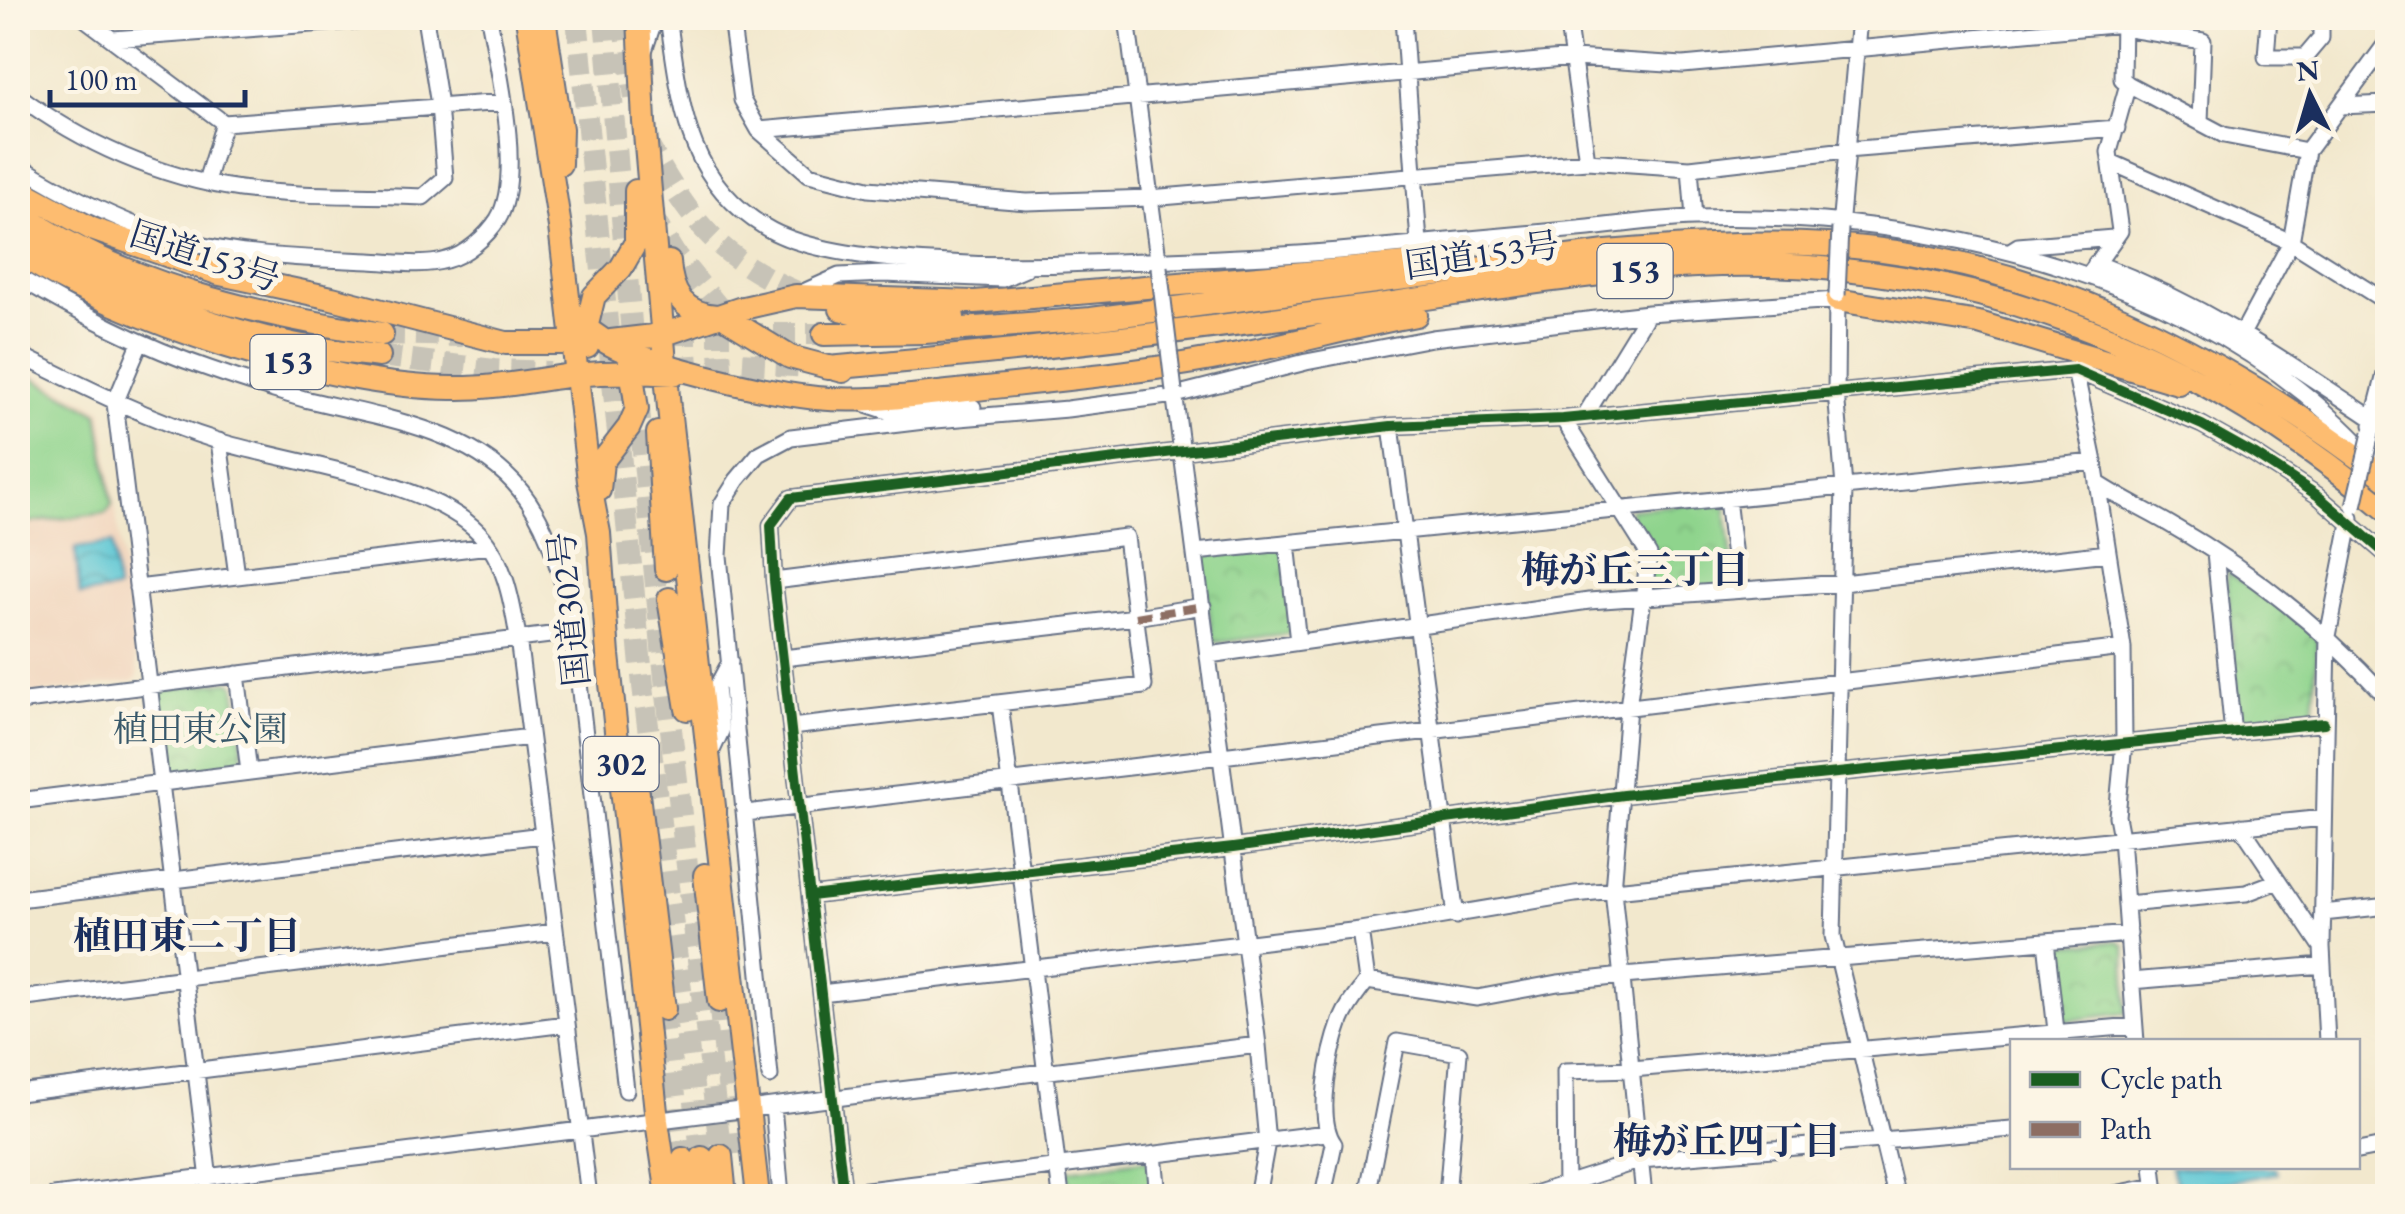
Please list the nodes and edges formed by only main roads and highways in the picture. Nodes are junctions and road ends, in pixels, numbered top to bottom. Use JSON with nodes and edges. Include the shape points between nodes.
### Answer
{"nodes":[{"id":1,"x":526,"y":18,"type":"edge"},
{"id":2,"x":544,"y":18,"type":"edge"},
{"id":3,"x":639,"y":18,"type":"edge"},
{"id":4,"x":643,"y":60,"type":"junction"},
{"id":5,"x":644,"y":122,"type":"junction"},
{"id":6,"x":18,"y":189,"type":"edge"},
{"id":7,"x":18,"y":212,"type":"edge"},
{"id":8,"x":560,"y":228,"type":"junction"},
{"id":9,"x":18,"y":235,"type":"edge"},
{"id":10,"x":18,"y":254,"type":"edge"},
{"id":11,"x":1532,"y":260,"type":"junction"},
{"id":12,"x":1540,"y":283,"type":"junction"},
{"id":13,"x":1299,"y":293,"type":"junction"},
{"id":14,"x":1837,"y":298,"type":"road end"},
{"id":15,"x":837,"y":308,"type":"tunnel mouth"},
{"id":16,"x":723,"y":317,"type":"junction"},
{"id":17,"x":1378,"y":322,"type":"junction"},
{"id":18,"x":824,"y":334,"type":"tunnel mouth"},
{"id":19,"x":662,"y":335,"type":"junction"},
{"id":20,"x":586,"y":340,"type":"junction"},
{"id":21,"x":634,"y":363,"type":"junction"},
{"id":22,"x":828,"y":368,"type":"tunnel mouth"},
{"id":23,"x":577,"y":375,"type":"junction"},
{"id":24,"x":666,"y":382,"type":"junction"},
{"id":25,"x":2230,"y":397,"type":"junction"},
{"id":26,"x":2388,"y":477,"type":"edge"},
{"id":27,"x":2388,"y":511,"type":"edge"},
{"id":28,"x":599,"y":533,"type":"junction"},
{"id":29,"x":666,"y":569,"type":"dead end"},
{"id":30,"x":669,"y":596,"type":"dead end"},
{"id":31,"x":613,"y":698,"type":"junction"},
{"id":32,"x":719,"y":1000,"type":"tunnel mouth"},
{"id":33,"x":664,"y":1008,"type":"tunnel mouth"},
{"id":34,"x":710,"y":1155,"type":"junction"},
{"id":35,"x":668,"y":1196,"type":"edge"},
{"id":36,"x":688,"y":1196,"type":"edge"},
{"id":37,"x":706,"y":1196,"type":"edge"},
{"id":38,"x":725,"y":1196,"type":"edge"},
{"id":39,"x":740,"y":1196,"type":"edge"},
{"id":40,"x":758,"y":1196,"type":"edge"}],
"edges":[{"from":1,"to":8,"type":"highway","name":"国道302号","number":"302"},
{"from":2,"to":8,"type":"highway","via":[[561,129]]},
{"from":3,"to":4,"type":"highway","name":"国道302号","number":"302"},
{"from":4,"to":5,"type":"highway","name":"国道302号","number":"302"},
{"from":4,"to":20,"type":"highway","number":"302","via":[[634,111],[636,242],[594,296]]},
{"from":5,"to":16,"type":"highway","number":"302","via":[[657,154],[673,291],[688,309]]},
{"from":5,"to":19,"type":"highway","name":"国道302号","number":"302"},
{"from":6,"to":20,"type":"highway","number":"153","via":[[92,229],[220,274],[506,344]]},
{"from":7,"to":9,"type":"highway","name":"国道153号","number":"153","via":[[161,282],[380,345],[289,344],[238,330],[100,278]]},
{"from":8,"to":20,"type":"highway","name":"国道302号","number":"302","via":[[570,311]]},
{"from":10,"to":23,"type":"highway","number":"153","via":[[184,331],[378,383],[454,388]]},
{"from":11,"to":13,"type":"highway","name":"国道153号","number":"153"},
{"from":11,"to":16,"type":"highway","number":"153","via":[[1468,258],[975,302],[796,296]]},
{"from":11,"to":26,"type":"highway","name":"国道153号","number":"153","via":[[1684,246],[1827,245],[1974,268],[2084,301],[2165,336],[2292,408]]},
{"from":12,"to":17,"type":"highway","number":"153"},
{"from":12,"to":22,"type":"highway","name":"国道153号","number":"153","via":[[1035,350]]},
{"from":12,"to":25,"type":"highway","name":"国道153号","number":"153","via":[[1701,266],[1842,268],[1934,283],[2086,326]]},
{"from":13,"to":15,"type":"highway","via":[[992,317]]},
{"from":13,"to":18,"type":"highway","name":"国道153号","number":"153","via":[[1091,319]]},
{"from":14,"to":25,"type":"highway","via":[[1979,323]]},
{"from":16,"to":17,"type":"highway","via":[[790,357],[891,378]]},
{"from":16,"to":19,"type":"highway","number":"153"},
{"from":17,"to":24,"type":"highway","number":"153","via":[[1237,354],[912,397],[808,397],[707,377]]},
{"from":19,"to":20,"type":"highway","number":"153"},
{"from":19,"to":21,"type":"highway"},
{"from":19,"to":24,"type":"highway","name":"国道302号","number":"302"},
{"from":20,"to":21,"type":"highway","number":"153"},
{"from":20,"to":23,"type":"highway","name":"国道302号","number":"302"},
{"from":21,"to":23,"type":"highway","number":"153"},
{"from":21,"to":24,"type":"highway","number":"153"},
{"from":21,"to":28,"type":"highway","number":"302","via":[[637,408],[602,462]]},
{"from":23,"to":28,"type":"highway","name":"国道302号","number":"302"},
{"from":24,"to":29,"type":"highway","via":[[658,428]]},
{"from":24,"to":34,"type":"highway","name":"国道302号","number":"302","via":[[748,1109]]},
{"from":25,"to":27,"type":"highway","name":"国道153号","number":"153"},
{"from":28,"to":31,"type":"highway","name":"国道302号","number":"302"},
{"from":30,"to":32,"type":"highway"},
{"from":31,"to":33,"type":"highway","via":[[642,804]]},
{"from":31,"to":34,"type":"highway","name":"国道302号","number":"302","via":[[652,1121]]},
{"from":34,"to":35,"type":"highway","name":"国道302号","number":"302"},
{"from":34,"to":36,"type":"highway"},
{"from":34,"to":37,"type":"highway"},
{"from":34,"to":38,"type":"highway"},
{"from":34,"to":39,"type":"highway"},
{"from":34,"to":40,"type":"highway","name":"国道302号","number":"302"}]}
